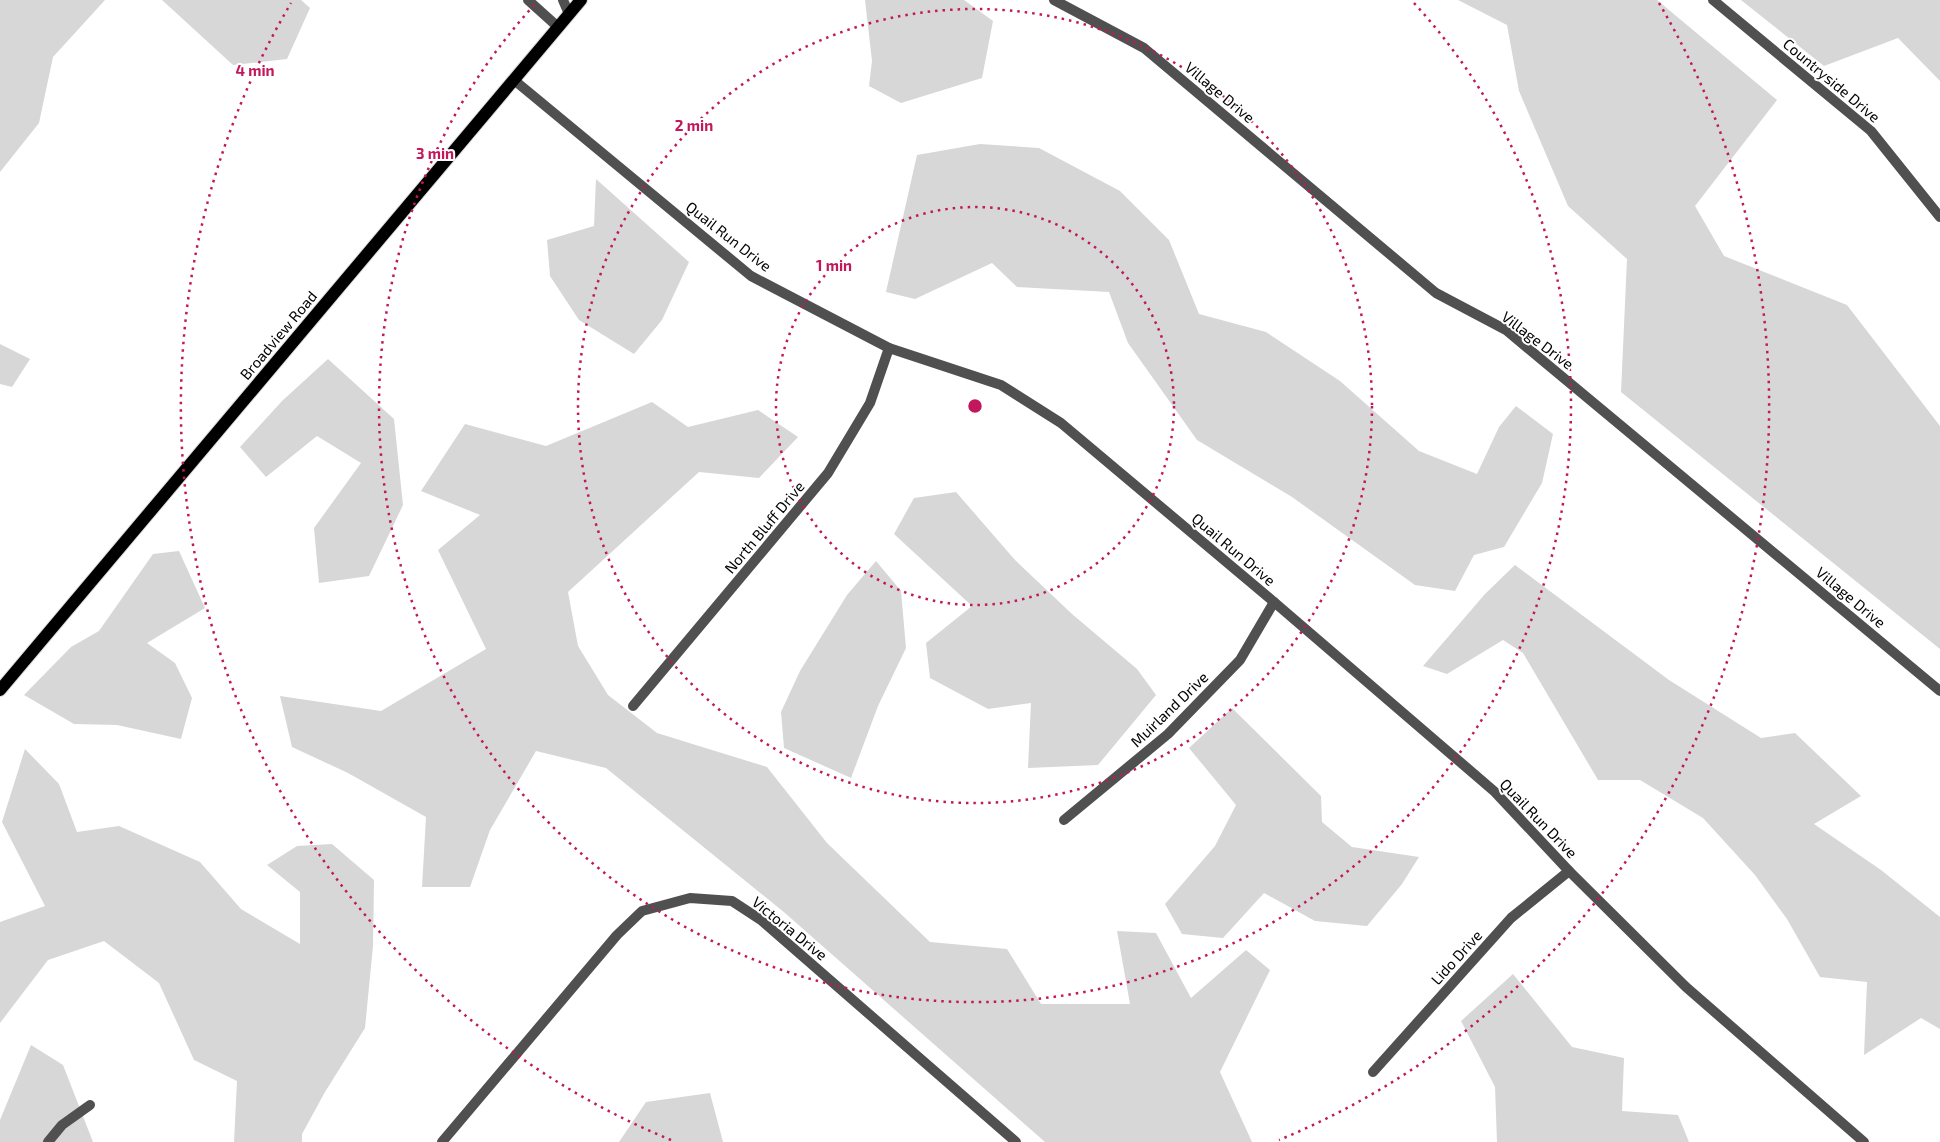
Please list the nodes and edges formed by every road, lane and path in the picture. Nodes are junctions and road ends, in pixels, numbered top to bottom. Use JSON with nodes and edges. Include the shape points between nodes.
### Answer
{"nodes":[{"id":1,"x":528,"y":0,"type":"edge"},
{"id":2,"x":563,"y":0,"type":"edge"},
{"id":3,"x":581,"y":0,"type":"edge"},
{"id":4,"x":1054,"y":0,"type":"edge"},
{"id":5,"x":1713,"y":0,"type":"edge"},
{"id":6,"x":569,"y":14,"type":"junction"},
{"id":7,"x":558,"y":27,"type":"junction"},
{"id":8,"x":514,"y":80,"type":"junction"},
{"id":9,"x":1940,"y":217,"type":"edge"},
{"id":10,"x":888,"y":348,"type":"junction"},
{"id":11,"x":1274,"y":602,"type":"junction"},
{"id":12,"x":0,"y":690,"type":"edge"},
{"id":13,"x":1940,"y":691,"type":"edge"},
{"id":14,"x":633,"y":706,"type":"dead end"},
{"id":15,"x":1064,"y":820,"type":"dead end"},
{"id":16,"x":1569,"y":871,"type":"junction"},
{"id":17,"x":1373,"y":1072,"type":"dead end"},
{"id":18,"x":90,"y":1105,"type":"dead end"},
{"id":19,"x":48,"y":1142,"type":"edge"},
{"id":20,"x":442,"y":1142,"type":"edge"},
{"id":21,"x":1016,"y":1142,"type":"edge"},
{"id":22,"x":1864,"y":1142,"type":"edge"}],
"edges":[{"from":1,"to":7,"type":"street"},
{"from":2,"to":6,"type":"street"},
{"from":3,"to":6,"type":"main road","name":"Broadview Road"},
{"from":4,"to":13,"type":"street","name":"Village Drive","via":[[1144,48],[1436,293],[1506,330]]},
{"from":5,"to":9,"type":"street","name":"Countryside Drive","via":[[1870,131]]},
{"from":6,"to":7,"type":"main road","name":"Broadview Road"},
{"from":7,"to":8,"type":"main road","name":"Broadview Road"},
{"from":8,"to":10,"type":"street","name":"Quail Run Drive","via":[[751,276]]},
{"from":8,"to":12,"type":"main road","name":"Broadview Road"},
{"from":10,"to":11,"type":"street","name":"Quail Run Drive","via":[[1000,385],[1061,423]]},
{"from":10,"to":14,"type":"street","name":"North Bluff Drive","via":[[870,404],[828,473]]},
{"from":11,"to":15,"type":"street","name":"Muirland Drive","via":[[1240,660],[1168,734]]},
{"from":11,"to":16,"type":"street","name":"Quail Run Drive","via":[[1495,792]]},
{"from":16,"to":17,"type":"street","name":"Lido Drive","via":[[1511,918]]},
{"from":16,"to":22,"type":"street","name":"Quail Run Drive","via":[[1686,987]]},
{"from":18,"to":19,"type":"street","via":[[62,1125]]},
{"from":20,"to":21,"type":"street","name":"Victoria Drive","via":[[616,935],[642,911],[690,898],[732,901],[760,920]]}]}
